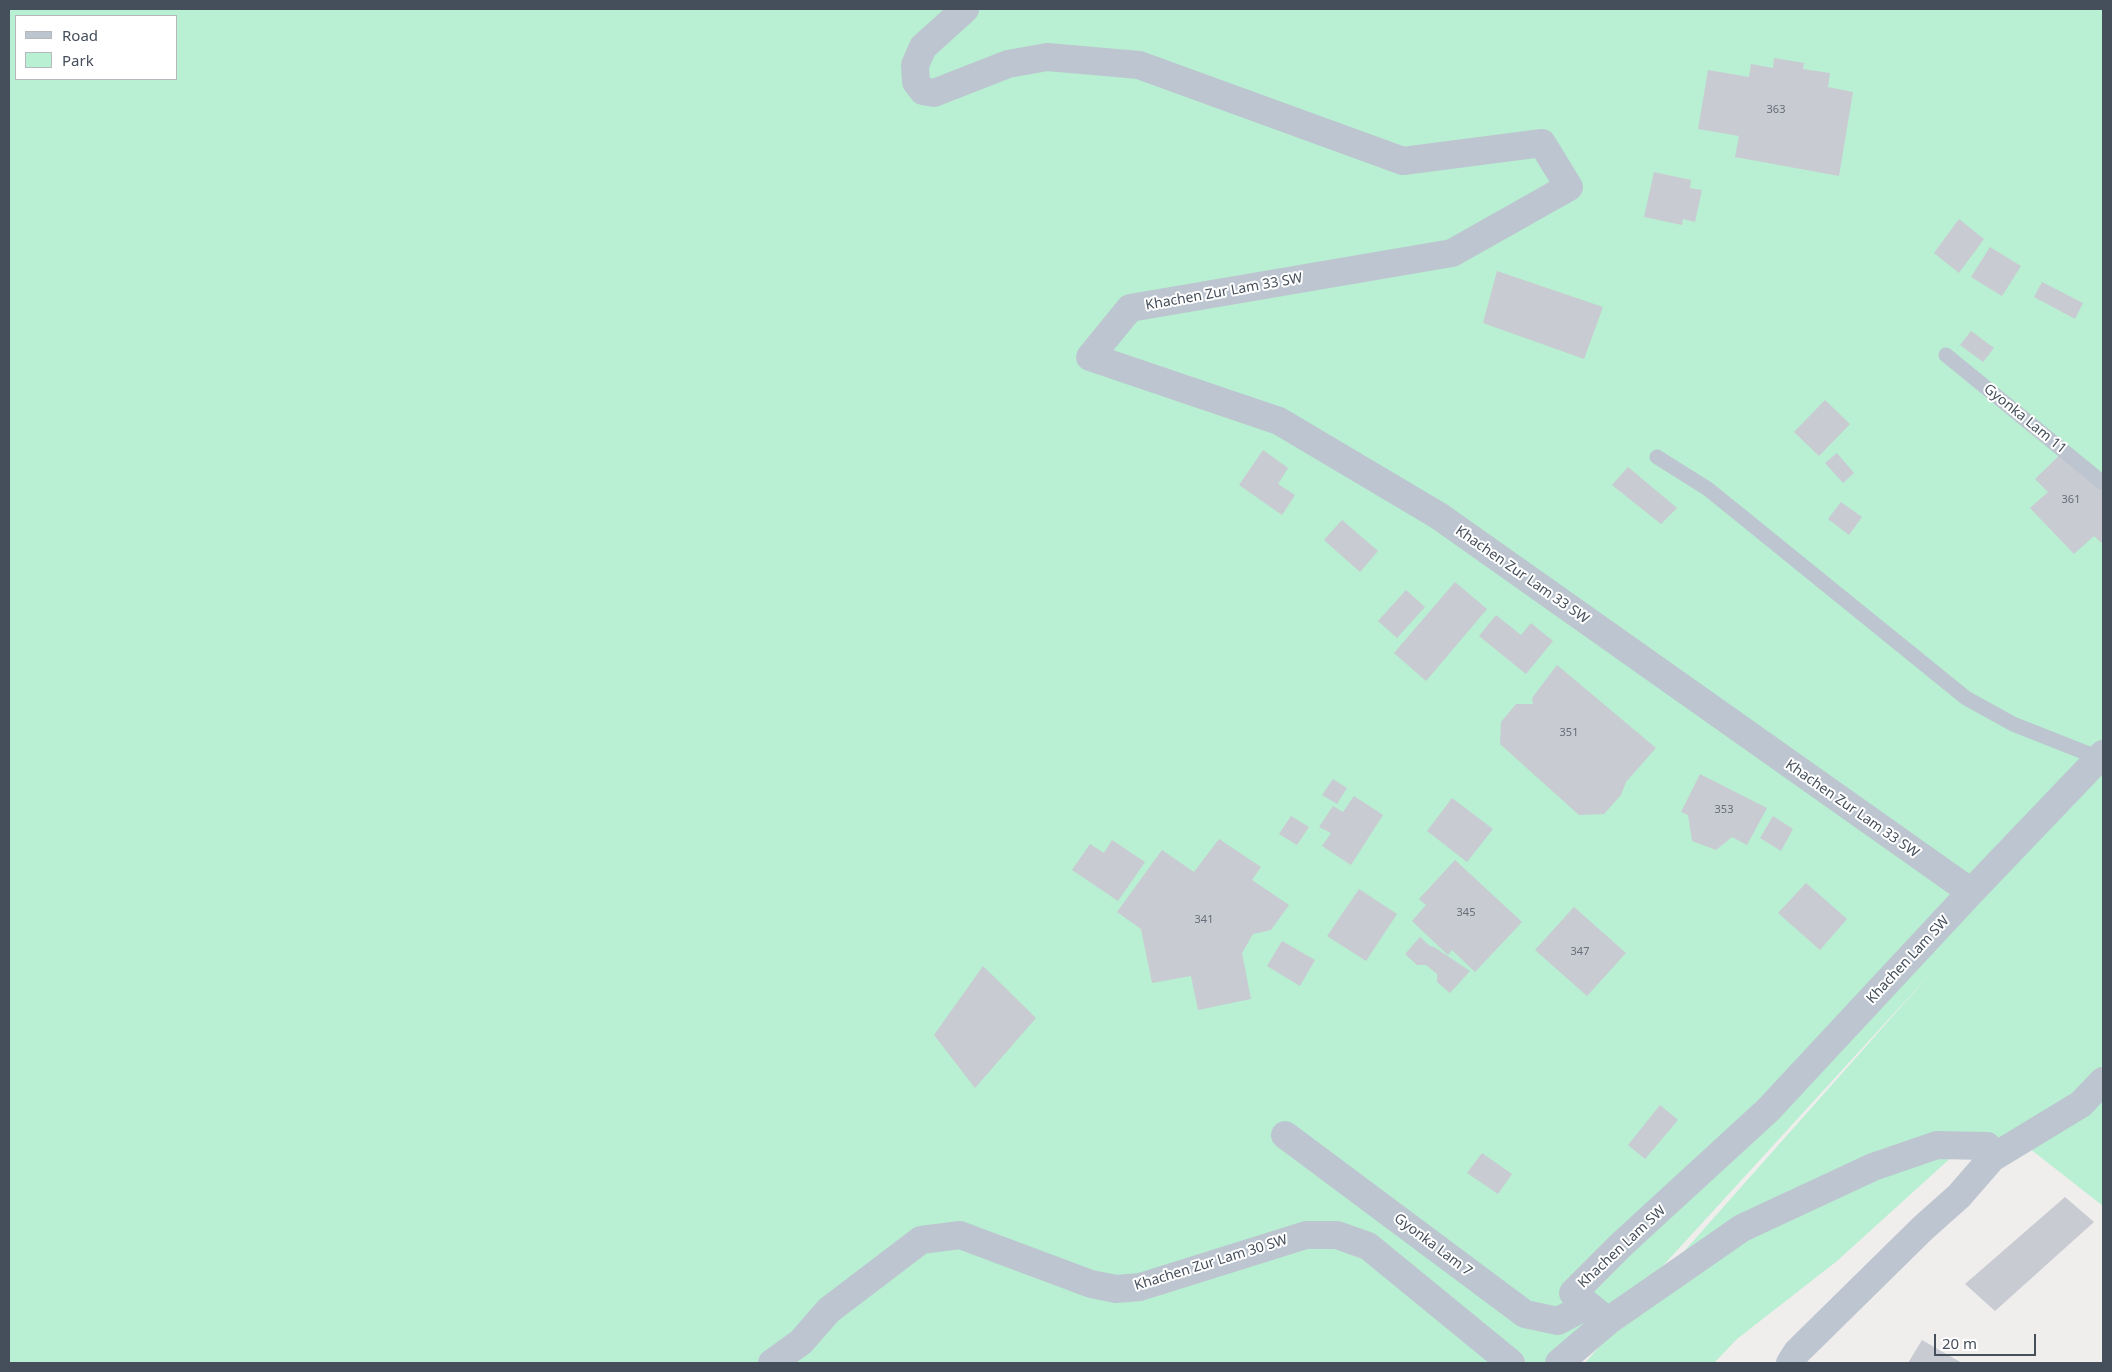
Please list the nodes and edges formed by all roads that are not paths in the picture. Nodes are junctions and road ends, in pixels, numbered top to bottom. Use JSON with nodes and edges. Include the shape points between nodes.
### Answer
{"nodes":[{"id":1,"x":964,"y":9,"type":"edge"},
{"id":2,"x":1946,"y":355,"type":"dead end"},
{"id":3,"x":1657,"y":457,"type":"dead end"},
{"id":4,"x":2103,"y":483,"type":"edge"},
{"id":5,"x":2101,"y":756,"type":"edge"},
{"id":6,"x":1971,"y":892,"type":"junction"},
{"id":7,"x":2103,"y":1081,"type":"edge"},
{"id":8,"x":1285,"y":1135,"type":"dead end"},
{"id":9,"x":1992,"y":1158,"type":"junction"},
{"id":10,"x":1598,"y":1313,"type":"junction"},
{"id":11,"x":772,"y":1363,"type":"edge"},
{"id":12,"x":1511,"y":1363,"type":"edge"},
{"id":13,"x":1559,"y":1363,"type":"edge"},
{"id":14,"x":1790,"y":1363,"type":"edge"}],
"edges":[{"from":1,"to":6,"type":"street","name":"Khachen Zur Lam 33 SW","via":[[923,47],[914,64],[916,82],[922,91],[934,93],[1008,64],[1047,57],[1139,65],[1403,161],[1542,143],[1569,187],[1452,253],[1130,308],[1090,357],[1279,421],[1439,516]]},
{"from":2,"to":4,"type":"lane","name":"Gyonka Lam 11"},
{"from":3,"to":5,"type":"lane","via":[[1708,490],[1966,698],[2013,724]]},
{"from":5,"to":6,"type":"street","name":"Khachen Lam SW"},
{"from":6,"to":10,"type":"street","name":"Khachen Lam SW","via":[[1768,1110],[1573,1293]]},
{"from":7,"to":9,"type":"street","via":[[2081,1104]]},
{"from":8,"to":10,"type":"street","name":"Gyonka Lam 7","via":[[1525,1314],[1558,1322]]},
{"from":9,"to":10,"type":"street","via":[[1987,1146],[1937,1145],[1873,1167],[1742,1228]]},
{"from":9,"to":14,"type":"street","via":[[1959,1196],[1797,1352]]},
{"from":10,"to":13,"type":"street"},
{"from":11,"to":12,"type":"street","name":"Khachen Zur Lam 30 SW","via":[[801,1342],[829,1310],[921,1240],[960,1235],[1091,1284],[1116,1290],[1140,1287],[1306,1234],[1337,1234],[1368,1246]]}]}
